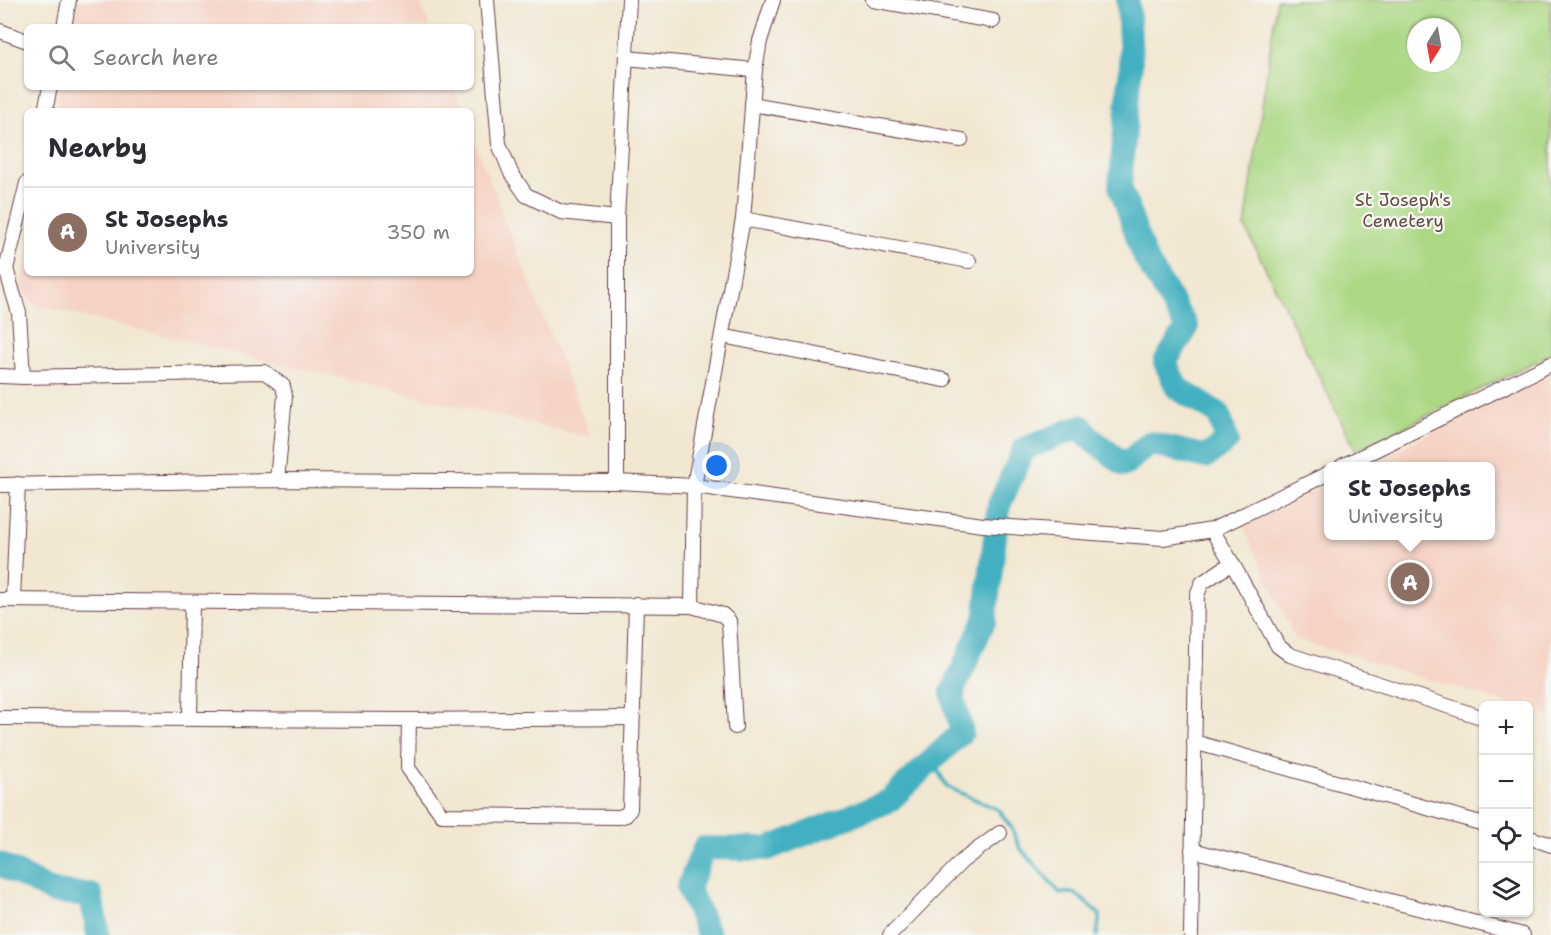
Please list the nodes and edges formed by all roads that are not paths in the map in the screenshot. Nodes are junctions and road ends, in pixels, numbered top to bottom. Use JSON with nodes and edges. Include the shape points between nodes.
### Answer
{"nodes":[{"id":1,"x":69,"y":0,"type":"edge"},
{"id":2,"x":488,"y":0,"type":"edge"},
{"id":3,"x":629,"y":0,"type":"edge"},
{"id":4,"x":773,"y":0,"type":"edge"},
{"id":5,"x":873,"y":0,"type":"edge"},
{"id":6,"x":993,"y":21,"type":"dead end"},
{"id":7,"x":65,"y":24,"type":"edge"},
{"id":8,"x":0,"y":31,"type":"edge"},
{"id":9,"x":24,"y":40,"type":"edge"},
{"id":10,"x":626,"y":58,"type":"junction"},
{"id":11,"x":755,"y":70,"type":"junction"},
{"id":12,"x":49,"y":90,"type":"edge"},
{"id":13,"x":752,"y":104,"type":"junction"},
{"id":14,"x":46,"y":108,"type":"edge"},
{"id":15,"x":961,"y":140,"type":"dead end"},
{"id":16,"x":24,"y":194,"type":"edge"},
{"id":17,"x":616,"y":218,"type":"junction"},
{"id":18,"x":743,"y":219,"type":"junction"},
{"id":19,"x":969,"y":261,"type":"dead end"},
{"id":20,"x":3,"y":268,"type":"edge"},
{"id":21,"x":722,"y":336,"type":"junction"},
{"id":22,"x":1551,"y":364,"type":"edge"},
{"id":23,"x":0,"y":376,"type":"edge"},
{"id":24,"x":23,"y":376,"type":"junction"},
{"id":25,"x":945,"y":380,"type":"dead end"},
{"id":26,"x":1350,"y":462,"type":"edge"},
{"id":27,"x":1324,"y":475,"type":"edge"},
{"id":28,"x":277,"y":480,"type":"junction"},
{"id":29,"x":617,"y":482,"type":"junction"},
{"id":30,"x":0,"y":484,"type":"edge"},
{"id":31,"x":18,"y":484,"type":"junction"},
{"id":32,"x":694,"y":486,"type":"junction"},
{"id":33,"x":1212,"y":530,"type":"junction"},
{"id":34,"x":1232,"y":563,"type":"junction"},
{"id":35,"x":7,"y":600,"type":"edge"},
{"id":36,"x":192,"y":604,"type":"junction"},
{"id":37,"x":636,"y":604,"type":"junction"},
{"id":38,"x":692,"y":606,"type":"junction"},
{"id":39,"x":1479,"y":716,"type":"edge"},
{"id":40,"x":190,"y":717,"type":"junction"},
{"id":41,"x":0,"y":718,"type":"edge"},
{"id":42,"x":632,"y":718,"type":"junction"},
{"id":43,"x":409,"y":720,"type":"junction"},
{"id":44,"x":735,"y":727,"type":"dead end"},
{"id":45,"x":1194,"y":742,"type":"junction"},
{"id":46,"x":1479,"y":823,"type":"edge"},
{"id":47,"x":1000,"y":833,"type":"dead end"},
{"id":48,"x":1533,"y":839,"type":"edge"},
{"id":49,"x":1551,"y":845,"type":"edge"},
{"id":50,"x":1192,"y":850,"type":"junction"},
{"id":51,"x":890,"y":935,"type":"edge"},
{"id":52,"x":1191,"y":935,"type":"edge"},
{"id":53,"x":1523,"y":935,"type":"edge"}],
"edges":[{"from":1,"to":7,"type":"street"},
{"from":2,"to":17,"type":"street","via":[[499,144],[511,173],[526,195],[561,212]]},
{"from":3,"to":10,"type":"street"},
{"from":4,"to":11,"type":"street"},
{"from":5,"to":6,"type":"street"},
{"from":8,"to":9,"type":"street"},
{"from":10,"to":11,"type":"street"},
{"from":10,"to":17,"type":"street"},
{"from":11,"to":13,"type":"street"},
{"from":12,"to":14,"type":"street"},
{"from":13,"to":15,"type":"street"},
{"from":13,"to":18,"type":"street"},
{"from":16,"to":20,"type":"street"},
{"from":17,"to":29,"type":"street"},
{"from":18,"to":19,"type":"street"},
{"from":18,"to":21,"type":"street"},
{"from":20,"to":24,"type":"street","via":[[19,313]]},
{"from":21,"to":25,"type":"street"},
{"from":21,"to":32,"type":"street"},
{"from":22,"to":26,"type":"street"},
{"from":23,"to":24,"type":"street"},
{"from":24,"to":28,"type":"street","via":[[266,372],[283,386],[285,396]]},
{"from":27,"to":33,"type":"street"},
{"from":28,"to":29,"type":"street"},
{"from":28,"to":31,"type":"street"},
{"from":29,"to":32,"type":"street"},
{"from":30,"to":31,"type":"street"},
{"from":31,"to":35,"type":"street"},
{"from":32,"to":33,"type":"street","via":[[983,525],[1163,538]]},
{"from":32,"to":38,"type":"street"},
{"from":33,"to":34,"type":"street"},
{"from":34,"to":39,"type":"street","via":[[1278,646],[1290,655]]},
{"from":34,"to":45,"type":"street","via":[[1202,583],[1197,596]]},
{"from":35,"to":36,"type":"street"},
{"from":36,"to":37,"type":"street"},
{"from":36,"to":40,"type":"street"},
{"from":37,"to":38,"type":"street"},
{"from":37,"to":42,"type":"street"},
{"from":38,"to":44,"type":"street","via":[[723,615],[729,621]]},
{"from":40,"to":41,"type":"street"},
{"from":40,"to":43,"type":"street"},
{"from":42,"to":43,"type":"street"},
{"from":42,"to":43,"type":"street","via":[[630,808],[619,818],[442,815],[408,768]]},
{"from":45,"to":46,"type":"street"},
{"from":45,"to":50,"type":"street"},
{"from":47,"to":51,"type":"street","via":[[962,861]]},
{"from":48,"to":49,"type":"street"},
{"from":50,"to":52,"type":"street"},
{"from":50,"to":53,"type":"street"}]}
